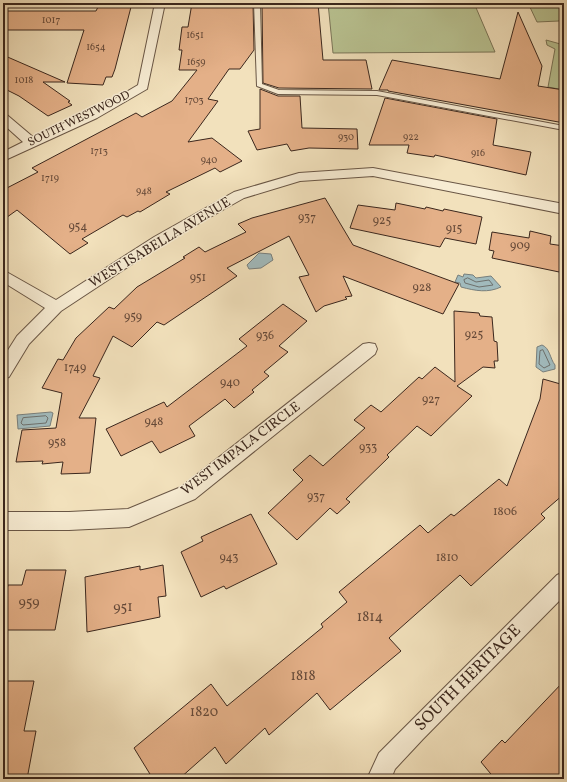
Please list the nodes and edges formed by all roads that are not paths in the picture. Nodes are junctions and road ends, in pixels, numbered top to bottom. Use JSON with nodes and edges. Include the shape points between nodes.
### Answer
{"nodes":[{"id":1,"x":160,"y":3,"type":"edge"},
{"id":2,"x":257,"y":3,"type":"edge"},
{"id":3,"x":3,"y":118,"type":"edge"},
{"id":4,"x":564,"y":128,"type":"edge"},
{"id":5,"x":31,"y":142,"type":"junction"},
{"id":6,"x":3,"y":157,"type":"edge"},
{"id":7,"x":564,"y":209,"type":"edge"},
{"id":8,"x":3,"y":275,"type":"edge"},
{"id":9,"x":56,"y":307,"type":"junction"},
{"id":10,"x":369,"y":349,"type":"dead end"},
{"id":11,"x":3,"y":372,"type":"edge"},
{"id":12,"x":3,"y":521,"type":"edge"},
{"id":13,"x":564,"y":582,"type":"edge"},
{"id":14,"x":379,"y":779,"type":"edge"}],
"edges":[{"from":1,"to":5,"type":"street","name":"SOUTH WESTWOOD","via":[[143,87],[126,99]]},
{"from":2,"to":4,"type":"lane","via":[[259,85],[278,92],[377,93]]},
{"from":3,"to":5,"type":"street"},
{"from":5,"to":6,"type":"street","name":"SOUTH WESTWOOD"},
{"from":7,"to":9,"type":"street","name":"WEST ISABELLA AVENUE","via":[[373,172],[299,177],[239,195],[159,240]]},
{"from":8,"to":9,"type":"street"},
{"from":9,"to":11,"type":"street","via":[[23,340]]},
{"from":10,"to":12,"type":"street","name":"WEST IMPALA CIRCLE","via":[[188,493],[129,518],[69,522]]},
{"from":13,"to":14,"type":"street","name":"SOUTH HERITAGE","via":[[415,731],[387,761]]}]}
